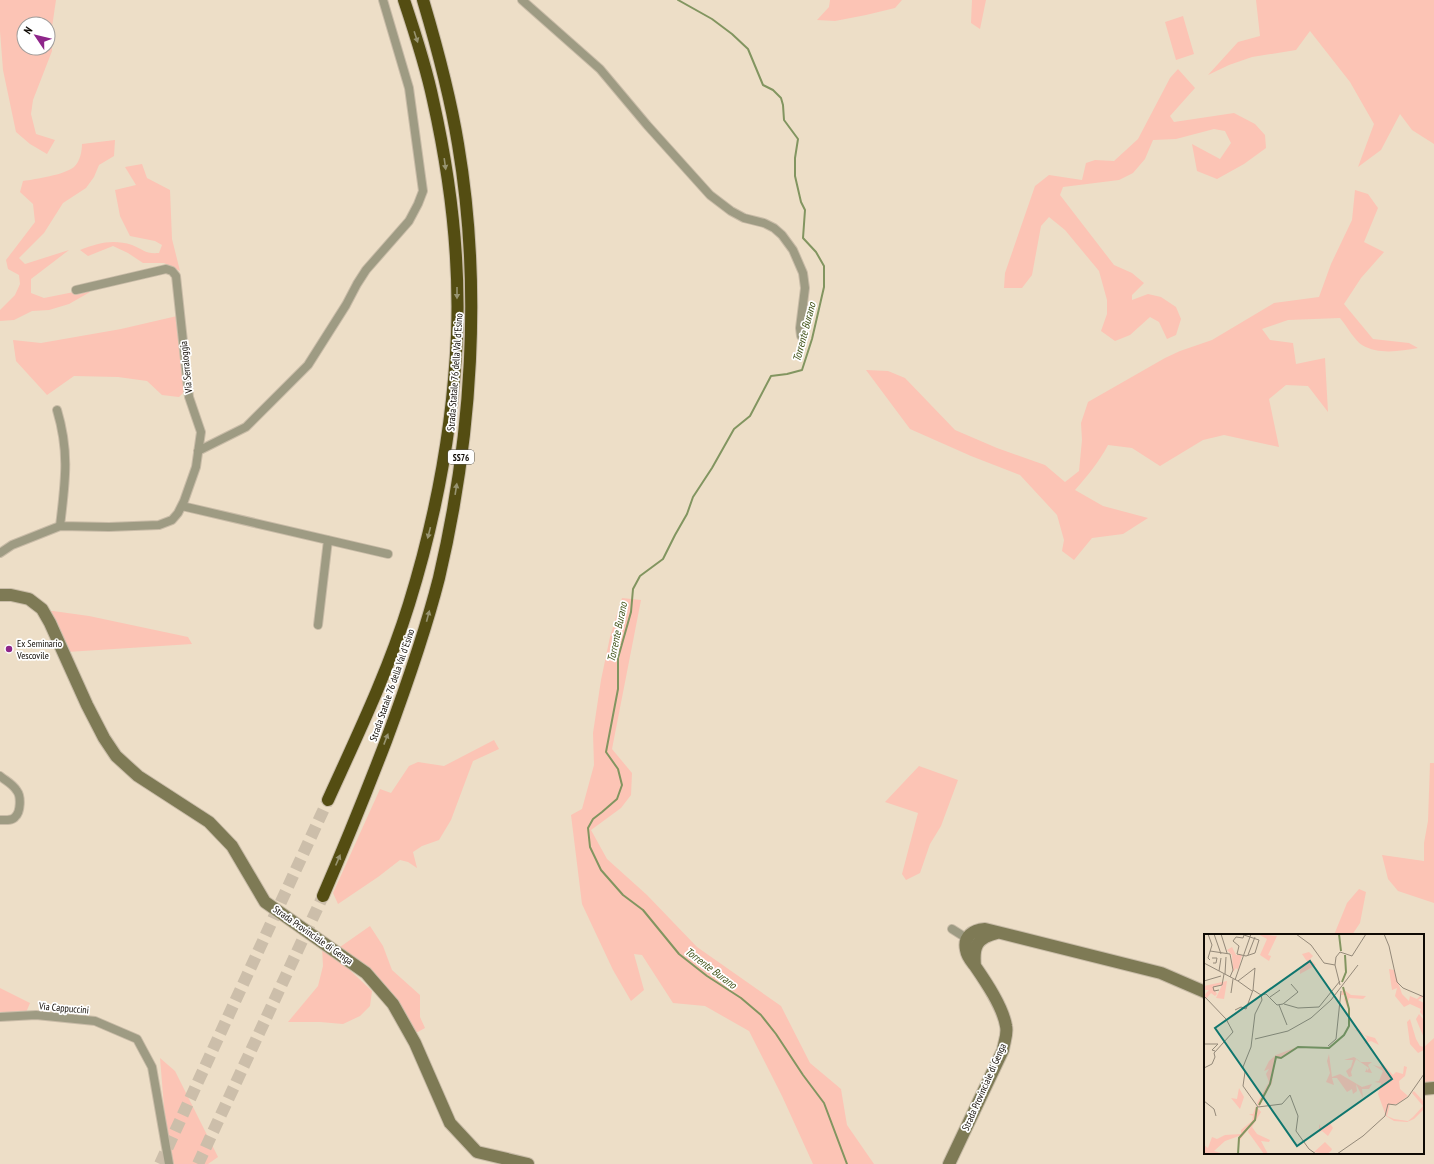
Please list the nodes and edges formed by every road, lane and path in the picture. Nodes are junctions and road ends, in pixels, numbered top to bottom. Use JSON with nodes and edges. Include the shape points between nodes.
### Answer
{"nodes":[{"id":1,"x":384,"y":0,"type":"edge"},
{"id":2,"x":404,"y":0,"type":"edge"},
{"id":3,"x":423,"y":0,"type":"edge"},
{"id":4,"x":522,"y":0,"type":"edge"},
{"id":5,"x":76,"y":290,"type":"dead end"},
{"id":6,"x":801,"y":336,"type":"dead end"},
{"id":7,"x":57,"y":410,"type":"dead end"},
{"id":8,"x":198,"y":451,"type":"junction"},
{"id":9,"x":182,"y":506,"type":"junction"},
{"id":10,"x":60,"y":526,"type":"junction"},
{"id":11,"x":328,"y":540,"type":"junction"},
{"id":12,"x":0,"y":553,"type":"edge"},
{"id":13,"x":388,"y":554,"type":"dead end"},
{"id":14,"x":0,"y":595,"type":"edge"},
{"id":15,"x":318,"y":625,"type":"dead end"},
{"id":16,"x":0,"y":776,"type":"edge"},
{"id":17,"x":328,"y":800,"type":"tunnel mouth"},
{"id":18,"x":0,"y":820,"type":"edge"},
{"id":19,"x":323,"y":896,"type":"tunnel mouth"},
{"id":20,"x":952,"y":929,"type":"dead end"},
{"id":21,"x":972,"y":941,"type":"junction"},
{"id":22,"x":1204,"y":992,"type":"edge"},
{"id":23,"x":0,"y":1017,"type":"edge"},
{"id":24,"x":1434,"y":1088,"type":"edge"},
{"id":25,"x":1424,"y":1089,"type":"edge"},
{"id":26,"x":169,"y":1164,"type":"edge"},
{"id":27,"x":528,"y":1164,"type":"edge"},
{"id":28,"x":949,"y":1164,"type":"edge"}],
"edges":[{"from":1,"to":8,"type":"street","via":[[409,88],[423,191],[418,204],[409,221],[366,270],[308,365],[246,427]]},
{"from":2,"to":17,"type":"highway","name":"Strada Statale 76 della Val d'Esino","number":"SS76","one_way":true,"via":[[433,98],[452,215],[457,335],[451,408],[440,483],[409,604],[375,696]]},
{"from":19,"to":3,"type":"highway","name":"Strada Statale 76 della Val d'Esino","number":"SS76","one_way":true,"via":[[355,821],[424,633],[439,577],[456,492],[467,406],[472,319],[471,260],[462,172],[439,53]]},
{"from":4,"to":6,"type":"street","via":[[600,69],[710,195],[731,211],[744,218],[764,223],[782,235],[793,250],[803,273],[805,288]]},
{"from":5,"to":8,"type":"street","name":"Via Serraloggia","via":[[166,269],[172,270],[176,276],[189,396],[201,432]]},
{"from":7,"to":10,"type":"street","via":[[65,448],[66,477]]},
{"from":8,"to":9,"type":"street","name":"Via Serraloggia","via":[[196,467]]},
{"from":9,"to":10,"type":"street","name":"Via Serraloggia","via":[[172,520],[159,525]]},
{"from":9,"to":11,"type":"street"},
{"from":10,"to":12,"type":"street","name":"Via Serraloggia","via":[[12,545]]},
{"from":11,"to":13,"type":"street"},
{"from":11,"to":15,"type":"street"},
{"from":14,"to":27,"type":"main road","name":"Strada Provinciale di Genga","via":[[28,599],[42,609],[87,705],[116,756],[138,776],[209,822],[232,846],[265,902],[366,973],[393,1004],[415,1044],[450,1123],[457,1131],[477,1152]]},
{"from":16,"to":18,"type":"street","via":[[18,791],[20,799],[15,818]]},
{"from":20,"to":21,"type":"street"},
{"from":21,"to":22,"type":"main road","via":[[971,933],[985,929],[1161,973]]},
{"from":21,"to":28,"type":"main road","name":"Strada Provinciale di Genga","via":[[965,945],[968,957],[999,1005],[1006,1034],[1003,1050]]},
{"from":23,"to":26,"type":"street","name":"Via Cappuccini","via":[[36,1015],[96,1021],[137,1039],[152,1067]]},
{"from":24,"to":25,"type":"main road"}]}
